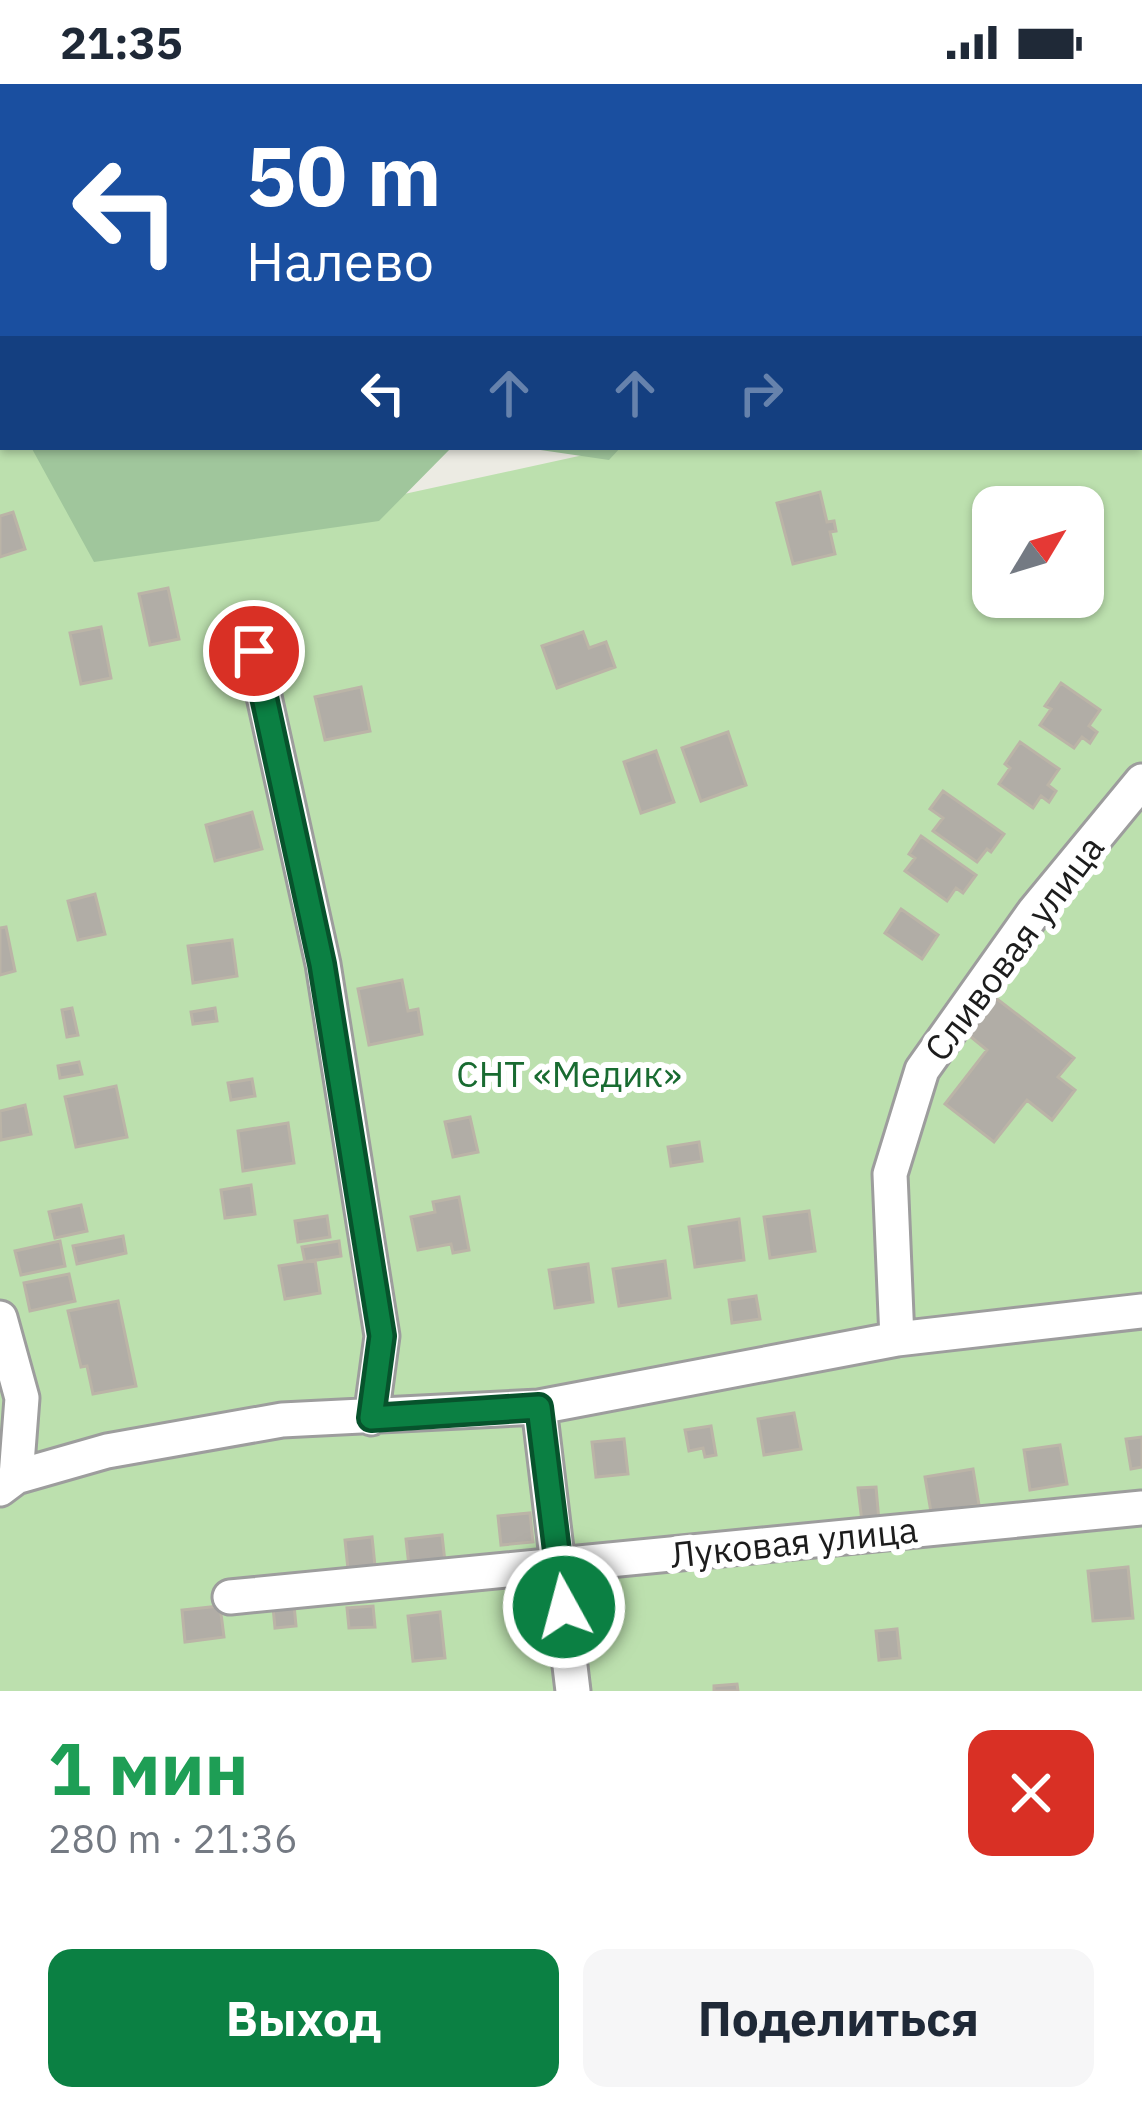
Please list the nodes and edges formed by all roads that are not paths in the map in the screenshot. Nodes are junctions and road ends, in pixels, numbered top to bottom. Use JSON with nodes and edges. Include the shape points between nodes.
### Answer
{"nodes":[{"id":1,"x":254,"y":651,"type":"dead end"},
{"id":2,"x":1142,"y":781,"type":"edge"},
{"id":3,"x":1142,"y":1311,"type":"edge"},
{"id":4,"x":0,"y":1318,"type":"edge"},
{"id":5,"x":897,"y":1339,"type":"junction"},
{"id":6,"x":539,"y":1407,"type":"junction"},
{"id":7,"x":371,"y":1418,"type":"junction"},
{"id":8,"x":8,"y":1483,"type":"edge"},
{"id":9,"x":1142,"y":1508,"type":"edge"},
{"id":10,"x":559,"y":1566,"type":"junction"},
{"id":11,"x":230,"y":1597,"type":"dead end"},
{"id":12,"x":573,"y":1691,"type":"edge"}],
"edges":[{"from":1,"to":7,"type":"street","via":[[322,964],[382,1336]]},
{"from":2,"to":5,"type":"street","name":"Сливовая улица","via":[[1034,912],[922,1070],[890,1174]]},
{"from":3,"to":5,"type":"street"},
{"from":4,"to":8,"type":"street","via":[[22,1399]]},
{"from":5,"to":6,"type":"street"},
{"from":6,"to":7,"type":"street"},
{"from":6,"to":10,"type":"street"},
{"from":7,"to":8,"type":"street","via":[[282,1420],[107,1451]]},
{"from":9,"to":10,"type":"street","name":"Луковая улица"},
{"from":10,"to":11,"type":"street","name":"Луковая улица"},
{"from":10,"to":12,"type":"street"}]}
